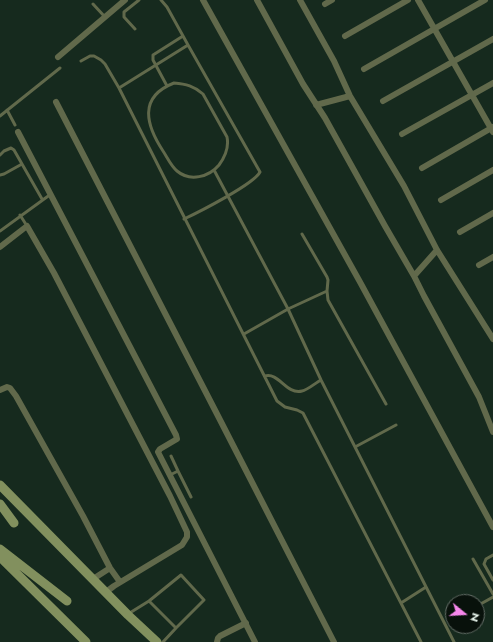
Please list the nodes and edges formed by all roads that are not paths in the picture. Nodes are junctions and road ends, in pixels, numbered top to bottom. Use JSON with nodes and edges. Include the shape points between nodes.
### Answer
{"nodes":[{"id":1,"x":139,"y":0,"type":"edge"},
{"id":2,"x":161,"y":0,"type":"edge"},
{"id":3,"x":203,"y":0,"type":"edge"},
{"id":4,"x":257,"y":0,"type":"edge"},
{"id":5,"x":300,"y":0,"type":"edge"},
{"id":6,"x":332,"y":0,"type":"edge"},
{"id":7,"x":408,"y":0,"type":"edge"},
{"id":8,"x":418,"y":0,"type":"edge"},
{"id":9,"x":485,"y":0,"type":"edge"},
{"id":10,"x":123,"y":1,"type":"edge"},
{"id":11,"x":93,"y":4,"type":"dead end"},
{"id":12,"x":325,"y":4,"type":"dead end"},
{"id":13,"x":105,"y":17,"type":"junction"},
{"id":14,"x":434,"y":28,"type":"junction"},
{"id":15,"x":135,"y":29,"type":"dead end"},
{"id":16,"x":183,"y":36,"type":"junction"},
{"id":17,"x":345,"y":36,"type":"dead end"},
{"id":18,"x":493,"y":39,"type":"edge"},
{"id":19,"x":188,"y":45,"type":"junction"},
{"id":20,"x":58,"y":57,"type":"dead end"},
{"id":21,"x":81,"y":60,"type":"dead end"},
{"id":22,"x":453,"y":61,"type":"junction"},
{"id":23,"x":156,"y":66,"type":"junction"},
{"id":24,"x":60,"y":68,"type":"dead end"},
{"id":25,"x":364,"y":69,"type":"dead end"},
{"id":26,"x":493,"y":83,"type":"edge"},
{"id":27,"x":167,"y":86,"type":"junction"},
{"id":28,"x":119,"y":88,"type":"junction"},
{"id":29,"x":472,"y":94,"type":"junction"},
{"id":30,"x":350,"y":96,"type":"junction"},
{"id":31,"x":383,"y":101,"type":"dead end"},
{"id":32,"x":56,"y":102,"type":"dead end"},
{"id":33,"x":316,"y":105,"type":"junction"},
{"id":34,"x":7,"y":110,"type":"junction"},
{"id":35,"x":0,"y":116,"type":"edge"},
{"id":36,"x":15,"y":125,"type":"dead end"},
{"id":37,"x":492,"y":129,"type":"edge"},
{"id":38,"x":18,"y":132,"type":"dead end"},
{"id":39,"x":402,"y":134,"type":"dead end"},
{"id":40,"x":0,"y":155,"type":"edge"},
{"id":41,"x":22,"y":164,"type":"junction"},
{"id":42,"x":422,"y":168,"type":"dead end"},
{"id":43,"x":214,"y":170,"type":"junction"},
{"id":44,"x":493,"y":170,"type":"edge"},
{"id":45,"x":0,"y":176,"type":"edge"},
{"id":46,"x":51,"y":194,"type":"junction"},
{"id":47,"x":228,"y":196,"type":"junction"},
{"id":48,"x":42,"y":199,"type":"junction"},
{"id":49,"x":441,"y":200,"type":"dead end"},
{"id":50,"x":493,"y":213,"type":"edge"},
{"id":51,"x":20,"y":215,"type":"junction"},
{"id":52,"x":184,"y":220,"type":"junction"},
{"id":53,"x":27,"y":226,"type":"junction"},
{"id":54,"x":0,"y":231,"type":"edge"},
{"id":55,"x":460,"y":232,"type":"dead end"},
{"id":56,"x":302,"y":234,"type":"dead end"},
{"id":57,"x":0,"y":248,"type":"edge"},
{"id":58,"x":437,"y":250,"type":"junction"},
{"id":59,"x":493,"y":257,"type":"edge"},
{"id":60,"x":479,"y":265,"type":"dead end"},
{"id":61,"x":414,"y":276,"type":"junction"},
{"id":62,"x":327,"y":290,"type":"junction"},
{"id":63,"x":288,"y":309,"type":"junction"},
{"id":64,"x":244,"y":334,"type":"junction"},
{"id":65,"x":493,"y":339,"type":"edge"},
{"id":66,"x":264,"y":376,"type":"junction"},
{"id":67,"x":321,"y":380,"type":"junction"},
{"id":68,"x":0,"y":390,"type":"edge"},
{"id":69,"x":386,"y":404,"type":"dead end"},
{"id":70,"x":396,"y":425,"type":"dead end"},
{"id":71,"x":493,"y":432,"type":"edge"},
{"id":72,"x":355,"y":447,"type":"junction"},
{"id":73,"x":171,"y":456,"type":"dead end"},
{"id":74,"x":178,"y":471,"type":"junction"},
{"id":75,"x":170,"y":475,"type":"junction"},
{"id":76,"x":0,"y":485,"type":"edge"},
{"id":77,"x":192,"y":497,"type":"dead end"},
{"id":78,"x":0,"y":504,"type":"edge"},
{"id":79,"x":14,"y":523,"type":"dead end"},
{"id":80,"x":493,"y":528,"type":"edge"},
{"id":81,"x":0,"y":549,"type":"edge"},
{"id":82,"x":493,"y":555,"type":"edge"},
{"id":83,"x":0,"y":557,"type":"edge"},
{"id":84,"x":473,"y":559,"type":"dead end"},
{"id":85,"x":110,"y":568,"type":"junction"},
{"id":86,"x":93,"y":579,"type":"junction"},
{"id":87,"x":493,"y":580,"type":"edge"},
{"id":88,"x":120,"y":582,"type":"junction"},
{"id":89,"x":426,"y":587,"type":"junction"},
{"id":90,"x":106,"y":592,"type":"junction"},
{"id":91,"x":493,"y":594,"type":"edge"},
{"id":92,"x":67,"y":601,"type":"dead end"},
{"id":93,"x":149,"y":601,"type":"junction"},
{"id":94,"x":401,"y":603,"type":"junction"},
{"id":95,"x":128,"y":615,"type":"junction"},
{"id":96,"x":246,"y":623,"type":"junction"},
{"id":97,"x":176,"y":628,"type":"junction"},
{"id":98,"x":86,"y":642,"type":"edge"},
{"id":99,"x":157,"y":642,"type":"edge"},
{"id":100,"x":163,"y":642,"type":"edge"},
{"id":101,"x":217,"y":642,"type":"edge"},
{"id":102,"x":255,"y":642,"type":"edge"},
{"id":103,"x":334,"y":642,"type":"edge"},
{"id":104,"x":421,"y":642,"type":"edge"},
{"id":105,"x":454,"y":642,"type":"edge"}],
"edges":[{"from":1,"to":15,"type":"lane","via":[[123,15]]},
{"from":2,"to":16,"type":"lane"},
{"from":3,"to":80,"type":"street"},
{"from":4,"to":33,"type":"street"},
{"from":5,"to":30,"type":"street","via":[[338,68]]},
{"from":6,"to":12,"type":"street"},
{"from":7,"to":17,"type":"street"},
{"from":8,"to":14,"type":"street"},
{"from":9,"to":14,"type":"street"},
{"from":10,"to":13,"type":"street"},
{"from":11,"to":13,"type":"lane"},
{"from":13,"to":20,"type":"street"},
{"from":14,"to":22,"type":"street"},
{"from":14,"to":25,"type":"street"},
{"from":16,"to":19,"type":"lane"},
{"from":16,"to":23,"type":"lane","via":[[153,55]]},
{"from":18,"to":22,"type":"street"},
{"from":19,"to":23,"type":"lane"},
{"from":19,"to":47,"type":"lane","via":[[260,171],[256,178]]},
{"from":21,"to":28,"type":"lane","via":[[90,56],[101,60]]},
{"from":22,"to":29,"type":"street"},
{"from":22,"to":31,"type":"street"},
{"from":23,"to":27,"type":"lane"},
{"from":23,"to":28,"type":"lane"},
{"from":24,"to":34,"type":"lane"},
{"from":26,"to":29,"type":"street"},
{"from":27,"to":43,"type":"lane","via":[[174,83],[198,89],[216,117],[228,143],[223,159]]},
{"from":27,"to":43,"type":"lane","via":[[154,96],[148,112],[150,126],[158,143],[177,172],[196,178]]},
{"from":28,"to":52,"type":"lane"},
{"from":29,"to":37,"type":"street"},
{"from":29,"to":39,"type":"street"},
{"from":30,"to":33,"type":"street"},
{"from":30,"to":58,"type":"street","via":[[404,186]]},
{"from":32,"to":103,"type":"street"},
{"from":33,"to":61,"type":"street"},
{"from":34,"to":35,"type":"lane"},
{"from":34,"to":36,"type":"lane"},
{"from":37,"to":42,"type":"street"},
{"from":38,"to":46,"type":"street"},
{"from":40,"to":41,"type":"lane","via":[[10,148]]},
{"from":41,"to":45,"type":"lane"},
{"from":41,"to":48,"type":"lane"},
{"from":43,"to":47,"type":"lane"},
{"from":44,"to":49,"type":"street"},
{"from":46,"to":48,"type":"lane"},
{"from":46,"to":75,"type":"street","via":[[176,435],[177,439],[158,452]]},
{"from":47,"to":52,"type":"lane"},
{"from":47,"to":63,"type":"lane"},
{"from":48,"to":51,"type":"lane"},
{"from":50,"to":55,"type":"street"},
{"from":51,"to":53,"type":"lane"},
{"from":51,"to":54,"type":"lane"},
{"from":52,"to":64,"type":"lane"},
{"from":53,"to":57,"type":"street"},
{"from":53,"to":88,"type":"street","via":[[72,307],[187,532],[182,545]]},
{"from":56,"to":62,"type":"lane","via":[[327,277]]},
{"from":58,"to":61,"type":"street"},
{"from":58,"to":65,"type":"street"},
{"from":59,"to":60,"type":"street"},
{"from":61,"to":71,"type":"street","via":[[479,398]]},
{"from":62,"to":63,"type":"lane"},
{"from":62,"to":69,"type":"lane","via":[[328,300]]},
{"from":63,"to":64,"type":"lane"},
{"from":63,"to":67,"type":"lane"},
{"from":64,"to":66,"type":"lane"},
{"from":66,"to":67,"type":"lane","via":[[269,374],[285,386],[298,391]]},
{"from":66,"to":94,"type":"lane","via":[[279,403],[304,413]]},
{"from":67,"to":72,"type":"lane"},
{"from":68,"to":85,"type":"street","via":[[10,388],[16,396]]},
{"from":70,"to":72,"type":"lane"},
{"from":72,"to":89,"type":"lane"},
{"from":73,"to":74,"type":"lane"},
{"from":74,"to":75,"type":"lane"},
{"from":74,"to":77,"type":"lane"},
{"from":75,"to":96,"type":"street"},
{"from":76,"to":86,"type":"main road"},
{"from":78,"to":79,"type":"main road"},
{"from":81,"to":92,"type":"main road"},
{"from":82,"to":87,"type":"lane","via":[[486,559],[484,564]]},
{"from":83,"to":98,"type":"main road"},
{"from":84,"to":91,"type":"lane"},
{"from":85,"to":86,"type":"street"},
{"from":85,"to":88,"type":"street"},
{"from":86,"to":90,"type":"main road"},
{"from":88,"to":90,"type":"street"},
{"from":89,"to":94,"type":"lane"},
{"from":89,"to":105,"type":"lane"},
{"from":90,"to":95,"type":"main road"},
{"from":93,"to":95,"type":"lane"},
{"from":93,"to":97,"type":"lane"},
{"from":93,"to":97,"type":"lane","via":[[181,576],[204,600]]},
{"from":94,"to":104,"type":"lane"},
{"from":95,"to":99,"type":"main road"},
{"from":96,"to":101,"type":"street","via":[[220,636]]},
{"from":96,"to":102,"type":"street"},
{"from":97,"to":100,"type":"lane"}]}
